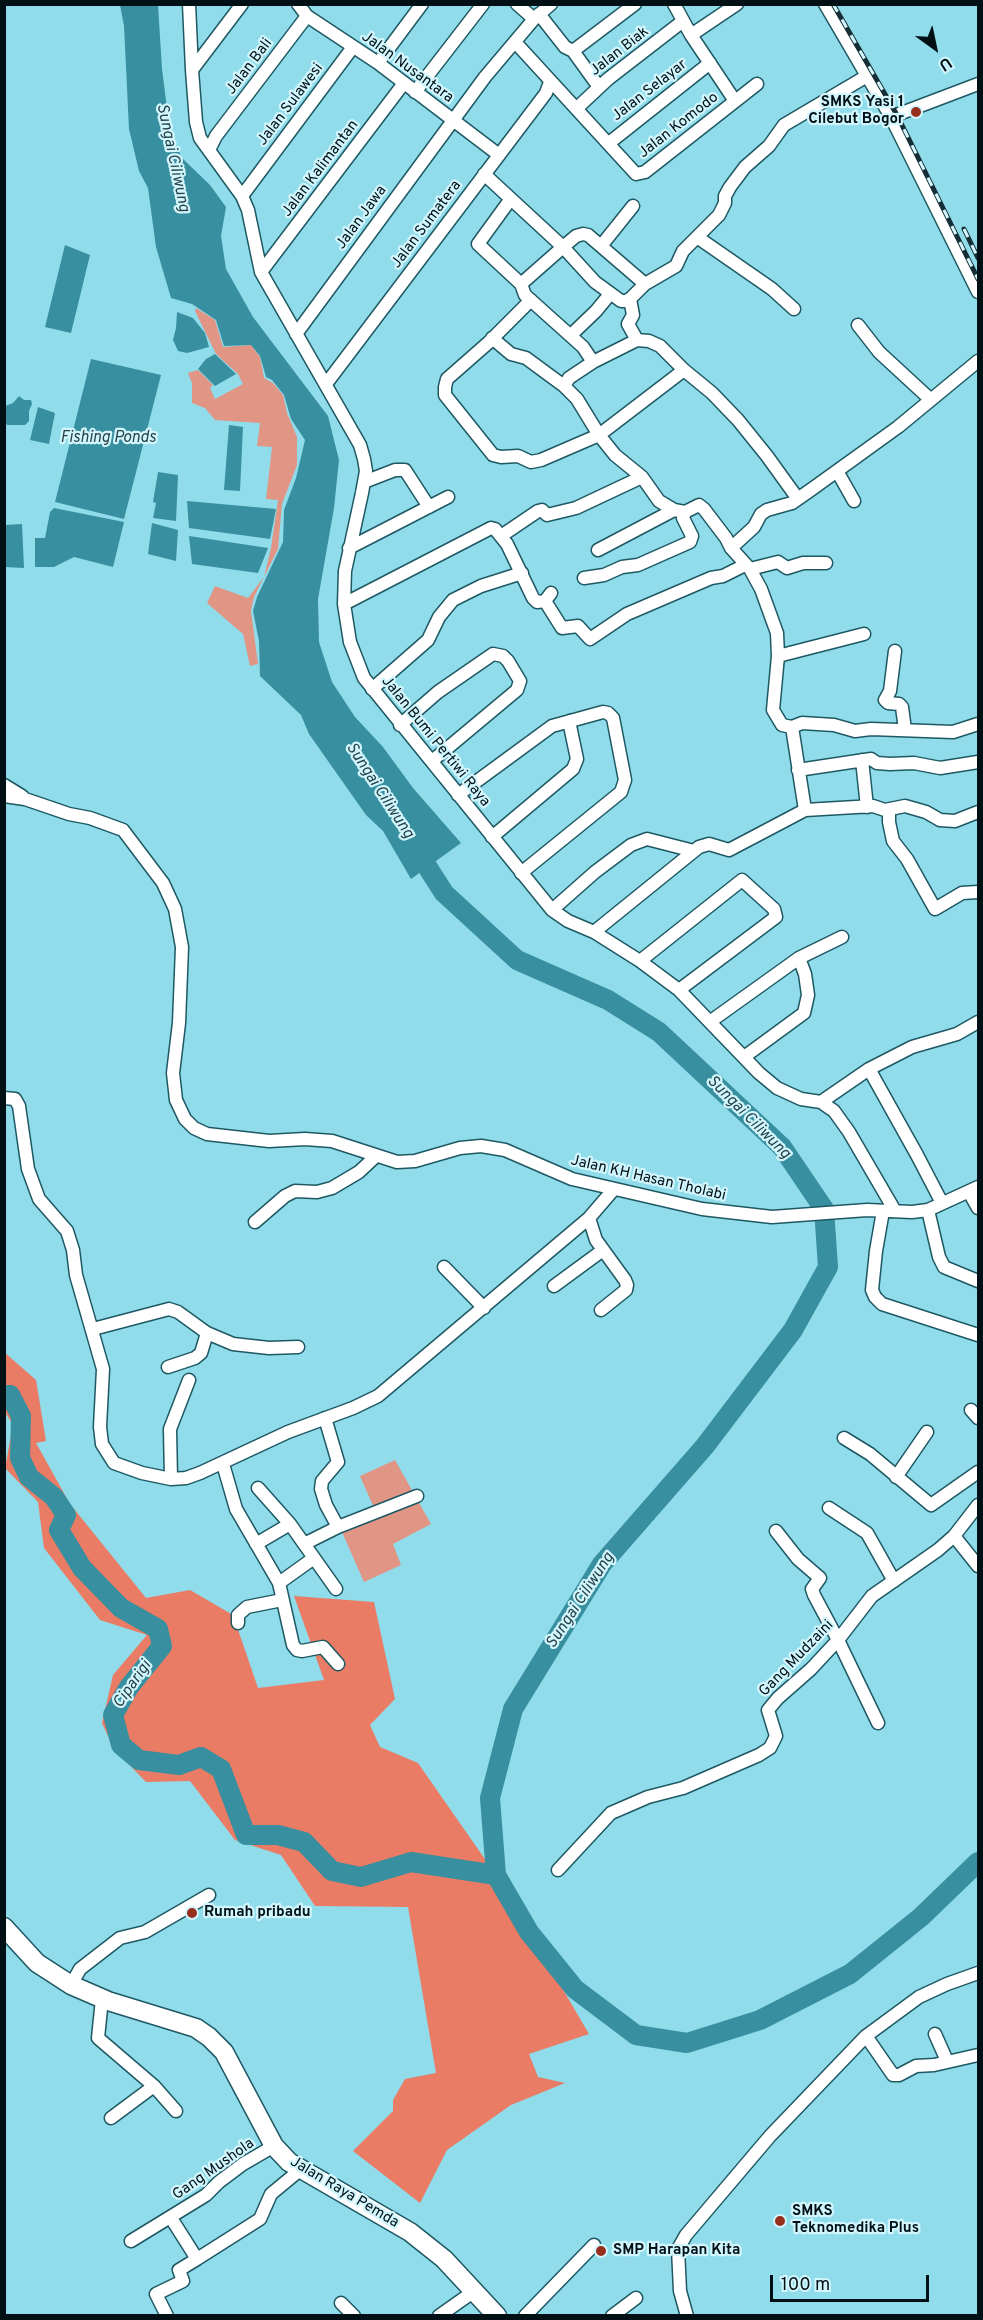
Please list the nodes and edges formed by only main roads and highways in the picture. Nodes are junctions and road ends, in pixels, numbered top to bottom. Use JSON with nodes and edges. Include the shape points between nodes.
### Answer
{"nodes":[{"id":1,"x":4,"y":1928,"type":"edge"},
{"id":2,"x":497,"y":2316,"type":"edge"}],
"edges":[{"from":1,"to":2,"type":"main road","name":"Jalan Raya Pemda","via":[[37,1963],[71,1985],[102,1999],[196,2028],[209,2037],[236,2070],[274,2146],[299,2176],[369,2207],[410,2232],[444,2259]]}]}
